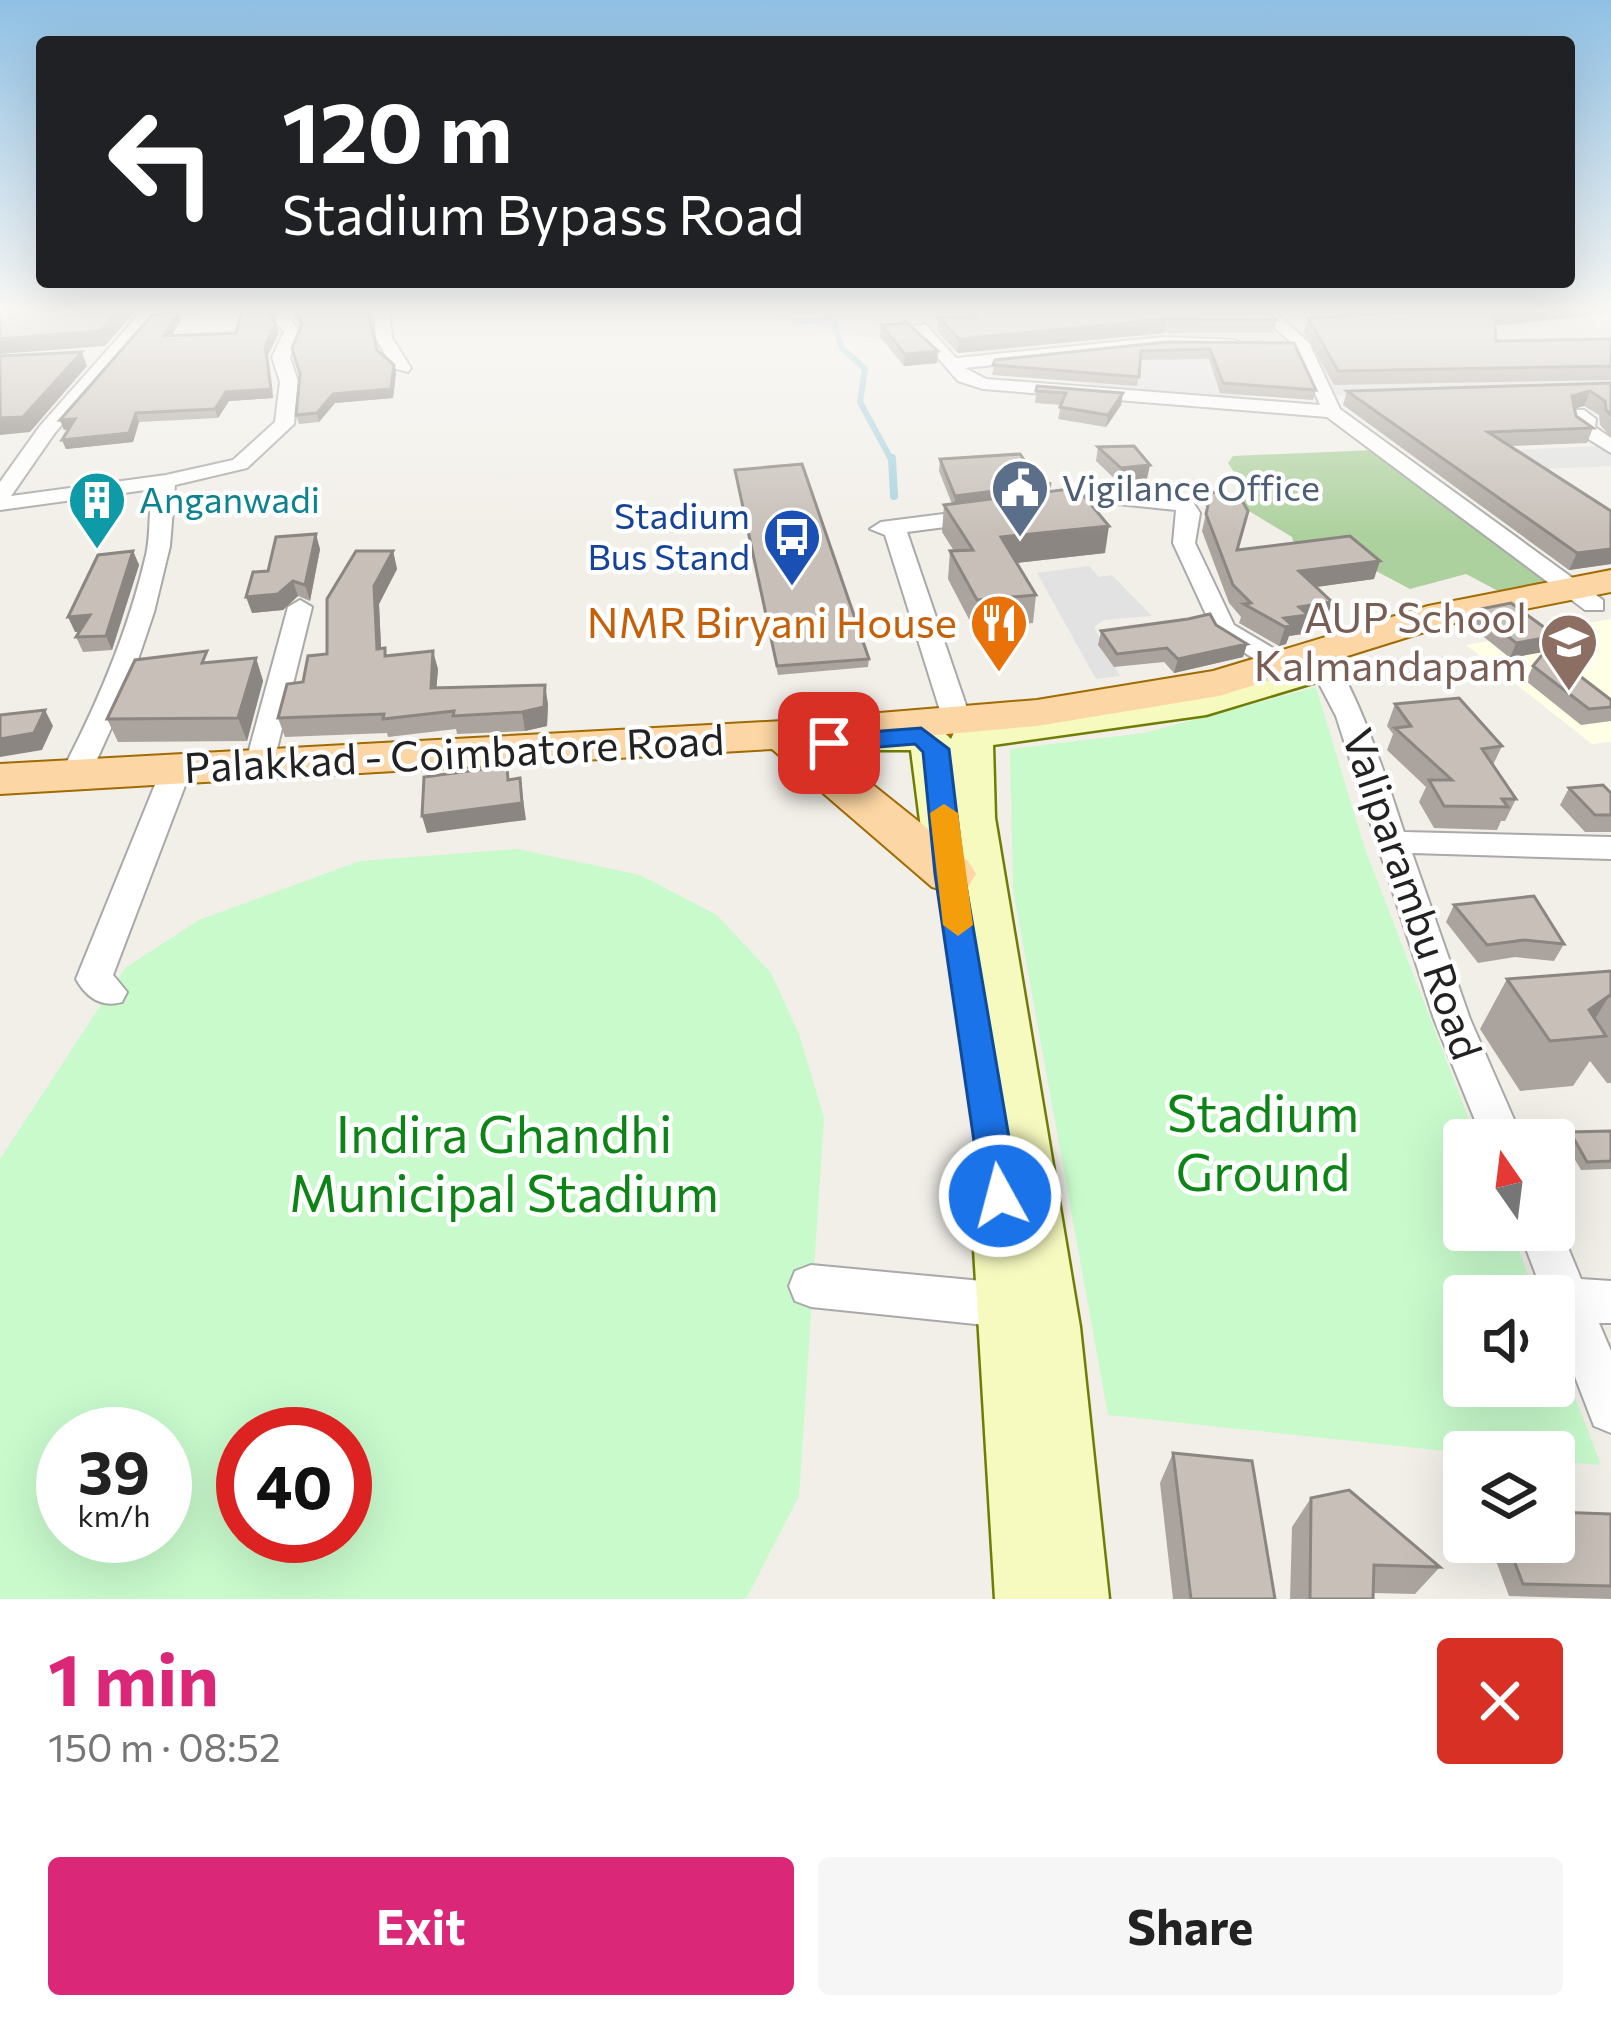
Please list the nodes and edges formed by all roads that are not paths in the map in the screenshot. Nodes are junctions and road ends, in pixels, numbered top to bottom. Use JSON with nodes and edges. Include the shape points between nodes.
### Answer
{"nodes":[{"id":1,"x":80,"y":385,"type":"edge"},
{"id":2,"x":289,"y":385,"type":"edge"},
{"id":3,"x":996,"y":385,"type":"edge"},
{"id":4,"x":1324,"y":385,"type":"edge"},
{"id":5,"x":1334,"y":401,"type":"junction"},
{"id":6,"x":1577,"y":413,"type":"edge"},
{"id":7,"x":1611,"y":447,"type":"edge"},
{"id":8,"x":166,"y":481,"type":"junction"},
{"id":9,"x":0,"y":501,"type":"edge"},
{"id":10,"x":1597,"y":594,"type":"edge"},
{"id":11,"x":300,"y":607,"type":"dead end"},
{"id":12,"x":1306,"y":661,"type":"junction"},
{"id":13,"x":964,"y":728,"type":"junction"},
{"id":14,"x":783,"y":735,"type":"junction"},
{"id":15,"x":259,"y":765,"type":"junction"},
{"id":16,"x":176,"y":770,"type":"junction"},
{"id":17,"x":75,"y":775,"type":"junction"},
{"id":18,"x":0,"y":779,"type":"edge"},
{"id":19,"x":1395,"y":842,"type":"junction"},
{"id":20,"x":1611,"y":848,"type":"edge"},
{"id":21,"x":950,"y":874,"type":"junction"},
{"id":22,"x":110,"y":992,"type":"dead end"},
{"id":23,"x":1494,"y":1119,"type":"edge"},
{"id":24,"x":1555,"y":1251,"type":"edge"},
{"id":25,"x":811,"y":1286,"type":"dead end"},
{"id":26,"x":1590,"y":1300,"type":"edge"},
{"id":27,"x":1027,"y":1306,"type":"junction"},
{"id":28,"x":1611,"y":1409,"type":"edge"},
{"id":29,"x":1035,"y":1599,"type":"edge"},
{"id":30,"x":1069,"y":1599,"type":"edge"}],
"edges":[{"from":1,"to":9,"type":"street"},
{"from":2,"to":8,"type":"street","via":[[284,424],[240,464]]},
{"from":3,"to":5,"type":"street"},
{"from":4,"to":5,"type":"street"},
{"from":5,"to":10,"type":"street"},
{"from":6,"to":7,"type":"street","via":[[1588,423],[1581,426]]},
{"from":8,"to":9,"type":"street"},
{"from":8,"to":17,"type":"street","via":[[156,513],[159,549],[120,686]]},
{"from":10,"to":12,"type":"main road","via":[[1442,614]]},
{"from":11,"to":15,"type":"street"},
{"from":12,"to":13,"type":"street","via":[[1206,703]]},
{"from":12,"to":13,"type":"street","via":[[1224,629],[1184,542],[1183,504],[1118,498],[888,528]]},
{"from":12,"to":19,"type":"street","name":"Valiparambu Road","via":[[1350,716]]},
{"from":13,"to":14,"type":"main road","name":"Palakkad - Coimbatore Road"},
{"from":13,"to":27,"type":"street"},
{"from":14,"to":15,"type":"main road","name":"Palakkad - Coimbatore Road"},
{"from":14,"to":21,"type":"main road"},
{"from":14,"to":21,"type":"street","via":[[829,743],[931,741]]},
{"from":15,"to":16,"type":"main road","name":"Palakkad - Coimbatore Road"},
{"from":16,"to":17,"type":"main road","name":"Palakkad - Coimbatore Road"},
{"from":16,"to":22,"type":"street","via":[[94,979]]},
{"from":17,"to":18,"type":"main road","name":"Palakkad - Coimbatore Road"},
{"from":19,"to":20,"type":"street"},
{"from":19,"to":23,"type":"street","name":"Valiparambu Road"},
{"from":21,"to":27,"type":"street"},
{"from":24,"to":26,"type":"street"},
{"from":25,"to":27,"type":"street"},
{"from":26,"to":28,"type":"street"},
{"from":27,"to":29,"type":"street"},
{"from":27,"to":30,"type":"street"}]}
